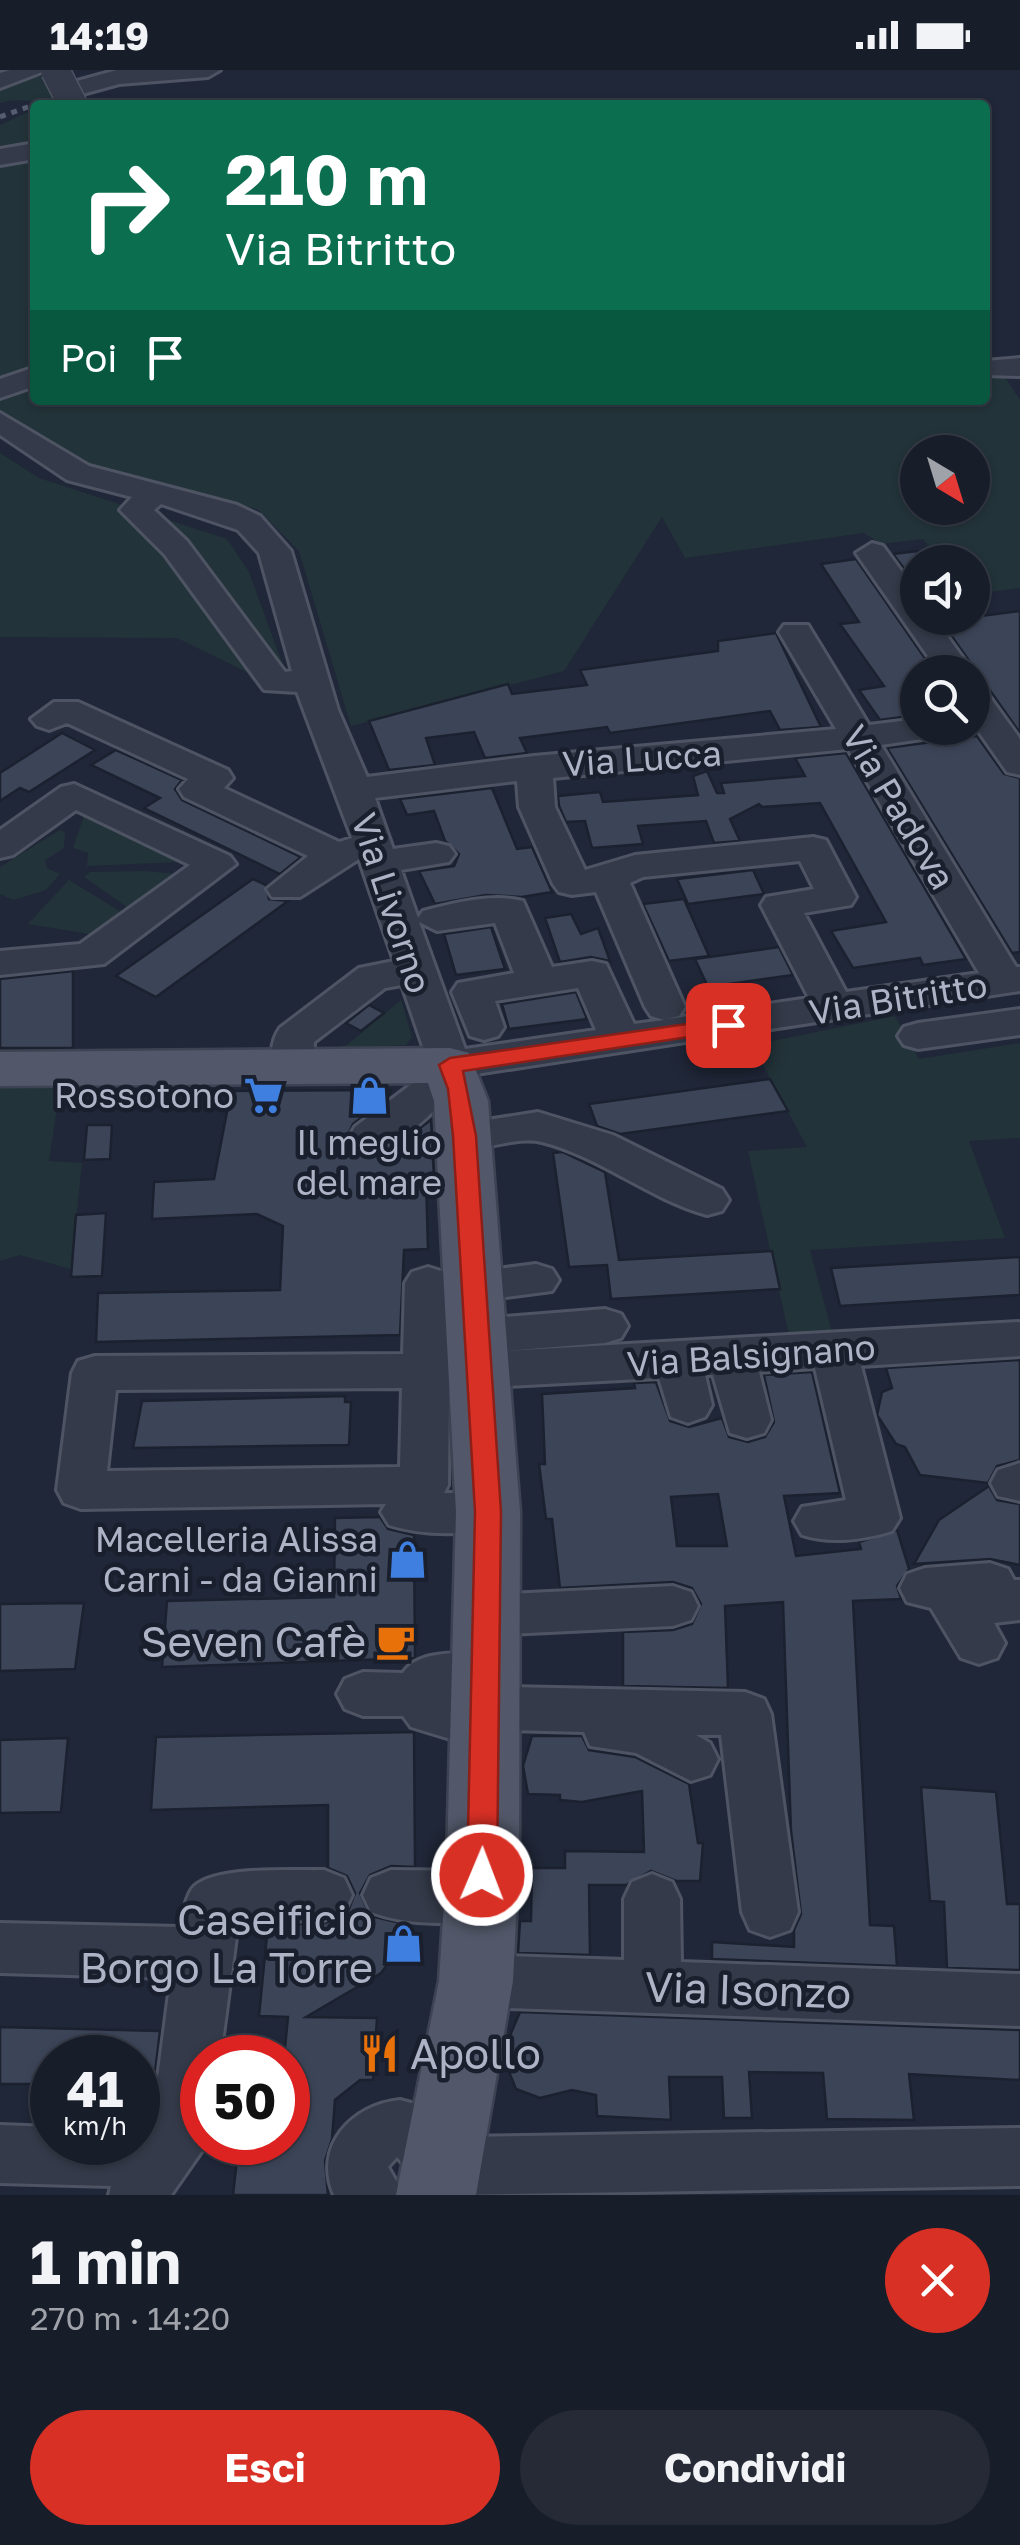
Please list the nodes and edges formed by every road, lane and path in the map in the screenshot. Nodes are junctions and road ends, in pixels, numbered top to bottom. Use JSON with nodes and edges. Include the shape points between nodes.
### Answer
{"nodes":[{"id":1,"x":35,"y":70,"type":"edge"},
{"id":2,"x":208,"y":70,"type":"edge"},
{"id":3,"x":0,"y":81,"type":"edge"},
{"id":4,"x":65,"y":89,"type":"edge"},
{"id":5,"x":30,"y":152,"type":"edge"},
{"id":6,"x":0,"y":158,"type":"edge"},
{"id":7,"x":30,"y":378,"type":"edge"},
{"id":8,"x":0,"y":389,"type":"edge"},
{"id":9,"x":0,"y":422,"type":"edge"},
{"id":10,"x":156,"y":492,"type":"junction"},
{"id":11,"x":872,"y":553,"type":"dead end"},
{"id":12,"x":796,"y":632,"type":"dead end"},
{"id":13,"x":944,"y":655,"type":"edge"},
{"id":14,"x":311,"y":680,"type":"junction"},
{"id":15,"x":990,"y":716,"type":"edge"},
{"id":16,"x":49,"y":719,"type":"dead end"},
{"id":17,"x":900,"y":732,"type":"edge"},
{"id":18,"x":858,"y":737,"type":"junction"},
{"id":19,"x":1020,"y":764,"type":"edge"},
{"id":20,"x":534,"y":767,"type":"junction"},
{"id":21,"x":354,"y":790,"type":"junction"},
{"id":22,"x":0,"y":847,"type":"edge"},
{"id":23,"x":376,"y":853,"type":"junction"},
{"id":24,"x":334,"y":854,"type":"junction"},
{"id":25,"x":436,"y":854,"type":"dead end"},
{"id":26,"x":608,"y":878,"type":"junction"},
{"id":27,"x":286,"y":889,"type":"dead end"},
{"id":28,"x":436,"y":918,"type":"dead end"},
{"id":29,"x":0,"y":963,"type":"edge"},
{"id":30,"x":414,"y":971,"type":"junction"},
{"id":31,"x":1012,"y":980,"type":"edge"},
{"id":32,"x":538,"y":982,"type":"junction"},
{"id":33,"x":665,"y":1007,"type":"dead end"},
{"id":34,"x":834,"y":1008,"type":"junction"},
{"id":35,"x":1020,"y":1022,"type":"edge"},
{"id":36,"x":918,"y":1036,"type":"dead end"},
{"id":37,"x":621,"y":1042,"type":"junction"},
{"id":38,"x":467,"y":1046,"type":"junction"},
{"id":39,"x":293,"y":1068,"type":"junction"},
{"id":40,"x":0,"y":1070,"type":"edge"},
{"id":41,"x":464,"y":1136,"type":"junction"},
{"id":42,"x":370,"y":1137,"type":"dead end"},
{"id":43,"x":707,"y":1200,"type":"dead end"},
{"id":44,"x":536,"y":1280,"type":"dead end"},
{"id":45,"x":605,"y":1326,"type":"dead end"},
{"id":46,"x":458,"y":1329,"type":"junction"},
{"id":47,"x":1020,"y":1339,"type":"edge"},
{"id":48,"x":848,"y":1349,"type":"junction"},
{"id":49,"x":732,"y":1356,"type":"junction"},
{"id":50,"x":679,"y":1360,"type":"junction"},
{"id":51,"x":688,"y":1405,"type":"dead end"},
{"id":52,"x":747,"y":1420,"type":"dead end"},
{"id":53,"x":885,"y":1420,"type":"dead end"},
{"id":54,"x":406,"y":1512,"type":"dead end"},
{"id":55,"x":488,"y":1512,"type":"junction"},
{"id":56,"x":819,"y":1520,"type":"dead end"},
{"id":57,"x":1020,"y":1581,"type":"edge"},
{"id":58,"x":925,"y":1588,"type":"dead end"},
{"id":59,"x":1020,"y":1600,"type":"edge"},
{"id":60,"x":673,"y":1606,"type":"dead end"},
{"id":61,"x":978,"y":1644,"type":"dead end"},
{"id":62,"x":486,"y":1689,"type":"junction"},
{"id":63,"x":362,"y":1694,"type":"dead end"},
{"id":64,"x":691,"y":1759,"type":"dead end"},
{"id":65,"x":324,"y":1895,"type":"dead end"},
{"id":66,"x":652,"y":1899,"type":"dead end"},
{"id":67,"x":770,"y":1912,"type":"dead end"},
{"id":68,"x":0,"y":1948,"type":"edge"},
{"id":69,"x":203,"y":1953,"type":"junction"},
{"id":70,"x":476,"y":1981,"type":"junction"},
{"id":71,"x":652,"y":1985,"type":"junction"},
{"id":72,"x":1020,"y":2000,"type":"edge"},
{"id":73,"x":0,"y":2154,"type":"edge"},
{"id":74,"x":1020,"y":2157,"type":"edge"},
{"id":75,"x":149,"y":2177,"type":"edge"},
{"id":76,"x":402,"y":2182,"type":"edge"}],
"edges":[{"from":1,"to":3,"type":"street"},
{"from":2,"to":4,"type":"street"},
{"from":5,"to":6,"type":"street"},
{"from":7,"to":8,"type":"street"},
{"from":9,"to":10,"type":"street","name":"Via Livorno","via":[[78,473]]},
{"from":10,"to":14,"type":"street","name":"Via Livorno","via":[[249,523],[275,552]]},
{"from":10,"to":14,"type":"street","via":[[136,510],[176,548],[276,683]]},
{"from":11,"to":13,"type":"street"},
{"from":12,"to":18,"type":"street","name":"Via Padova"},
{"from":14,"to":21,"type":"street","name":"Via Livorno"},
{"from":15,"to":19,"type":"street"},
{"from":16,"to":24,"type":"street","via":[[66,708],[214,778],[197,789]]},
{"from":17,"to":18,"type":"street","name":"Via Lucca"},
{"from":18,"to":20,"type":"street","name":"Via Lucca"},
{"from":18,"to":31,"type":"street","name":"Via Padova"},
{"from":20,"to":21,"type":"street","name":"Via Lucca"},
{"from":20,"to":26,"type":"street","via":[[538,807],[572,884]]},
{"from":21,"to":23,"type":"street","name":"Via Livorno"},
{"from":22,"to":29,"type":"street","via":[[74,795],[217,864],[90,955]]},
{"from":23,"to":24,"type":"street"},
{"from":23,"to":25,"type":"street"},
{"from":23,"to":30,"type":"street","name":"Via Livorno"},
{"from":24,"to":27,"type":"street"},
{"from":26,"to":33,"type":"street"},
{"from":26,"to":34,"type":"street","via":[[636,866],[813,848],[838,897],[780,905]]},
{"from":28,"to":32,"type":"street","via":[[509,910]]},
{"from":30,"to":38,"type":"street","name":"Via Livorno"},
{"from":30,"to":39,"type":"street","via":[[373,976],[294,1037]]},
{"from":31,"to":34,"type":"street","name":"Via Bitritto"},
{"from":32,"to":37,"type":"street","via":[[592,973]]},
{"from":32,"to":38,"type":"street","via":[[472,992]]},
{"from":34,"to":37,"type":"street","name":"Via Bitritto"},
{"from":35,"to":36,"type":"street"},
{"from":37,"to":38,"type":"street","name":"Via Bitritto"},
{"from":38,"to":39,"type":"main road","name":"Via Bitritto"},
{"from":38,"to":41,"type":"main road","via":[[459,1089]]},
{"from":38,"to":42,"type":"street","via":[[432,1090]]},
{"from":39,"to":40,"type":"main road","name":"Via Bitritto"},
{"from":41,"to":43,"type":"street","via":[[538,1126],[598,1145]]},
{"from":41,"to":46,"type":"main road"},
{"from":44,"to":46,"type":"street"},
{"from":45,"to":46,"type":"street"},
{"from":46,"to":46,"type":"street","via":[[424,1486],[81,1490],[95,1373]]},
{"from":46,"to":50,"type":"street","name":"Via Balsignano"},
{"from":46,"to":55,"type":"main road"},
{"from":47,"to":48,"type":"street","name":"Via Balsignano"},
{"from":48,"to":49,"type":"street","name":"Via Balsignano"},
{"from":48,"to":53,"type":"street"},
{"from":48,"to":56,"type":"street","via":[[874,1518]]},
{"from":49,"to":50,"type":"street","name":"Via Balsignano"},
{"from":49,"to":52,"type":"street"},
{"from":50,"to":51,"type":"street"},
{"from":54,"to":55,"type":"street"},
{"from":55,"to":62,"type":"main road"},
{"from":57,"to":58,"type":"street"},
{"from":59,"to":61,"type":"street","via":[[956,1606]]},
{"from":60,"to":62,"type":"street"},
{"from":62,"to":63,"type":"street","via":[[428,1678],[417,1695]]},
{"from":62,"to":64,"type":"street","via":[[644,1731]]},
{"from":62,"to":67,"type":"street","via":[[745,1714]]},
{"from":62,"to":70,"type":"main road","via":[[443,1885]]},
{"from":65,"to":69,"type":"street","via":[[224,1898],[213,1905]]},
{"from":66,"to":71,"type":"street"},
{"from":68,"to":69,"type":"street"},
{"from":69,"to":75,"type":"street","via":[[181,2136]]},
{"from":70,"to":71,"type":"street","name":"Via Isonzo"},
{"from":70,"to":76,"type":"main road"},
{"from":71,"to":72,"type":"street","name":"Via Isonzo"},
{"from":73,"to":75,"type":"street"},
{"from":74,"to":76,"type":"street"}]}
